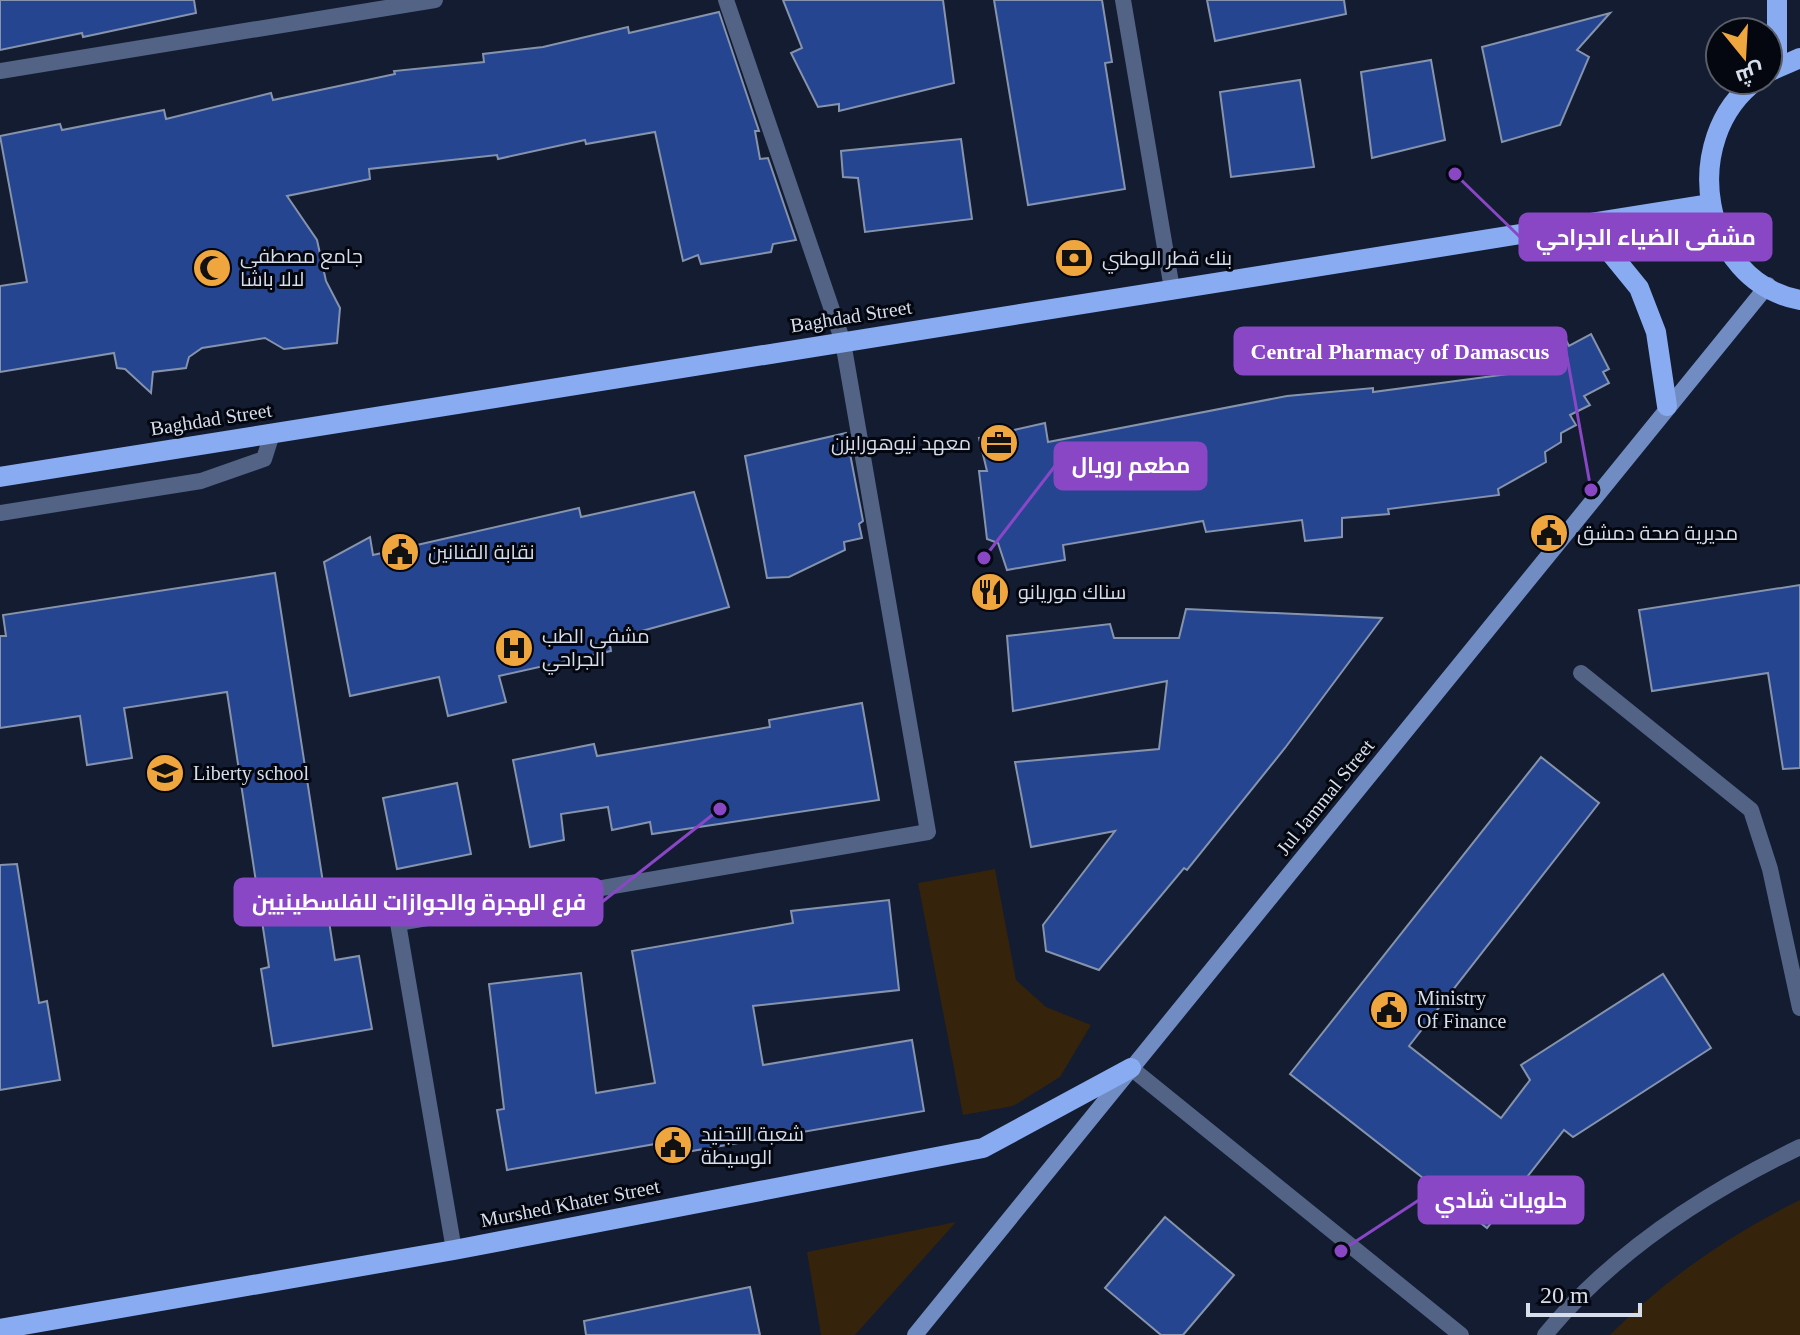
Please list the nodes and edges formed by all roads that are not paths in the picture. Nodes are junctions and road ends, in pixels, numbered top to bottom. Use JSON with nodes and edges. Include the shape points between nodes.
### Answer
{"nodes":[{"id":1,"x":435,"y":0,"type":"edge"},
{"id":2,"x":726,"y":0,"type":"edge"},
{"id":3,"x":1123,"y":0,"type":"edge"},
{"id":4,"x":0,"y":71,"type":"edge"},
{"id":5,"x":1739,"y":96,"type":"edge"},
{"id":6,"x":1709,"y":204,"type":"junction"},
{"id":7,"x":1586,"y":223,"type":"junction"},
{"id":8,"x":1768,"y":285,"type":"junction"},
{"id":9,"x":1172,"y":289,"type":"junction"},
{"id":10,"x":1800,"y":300,"type":"edge"},
{"id":11,"x":843,"y":342,"type":"junction"},
{"id":12,"x":1667,"y":406,"type":"junction"},
{"id":13,"x":272,"y":434,"type":"junction"},
{"id":14,"x":0,"y":477,"type":"edge"},
{"id":15,"x":0,"y":513,"type":"edge"},
{"id":16,"x":1581,"y":673,"type":"dead end"},
{"id":17,"x":1800,"y":1008,"type":"edge"},
{"id":18,"x":1131,"y":1068,"type":"junction"},
{"id":19,"x":1800,"y":1147,"type":"edge"},
{"id":20,"x":454,"y":1250,"type":"junction"},
{"id":21,"x":0,"y":1329,"type":"edge"},
{"id":22,"x":915,"y":1335,"type":"edge"},
{"id":23,"x":1461,"y":1335,"type":"edge"},
{"id":24,"x":1545,"y":1335,"type":"edge"}],
"edges":[{"from":1,"to":4,"type":"street"},
{"from":2,"to":11,"type":"street"},
{"from":3,"to":9,"type":"street"},
{"from":5,"to":6,"type":"main road","via":[[1720,123],[1708,163]]},
{"from":6,"to":7,"type":"main road","name":"Baghdad Street"},
{"from":6,"to":8,"type":"main road","via":[[1724,244],[1753,277]]},
{"from":7,"to":9,"type":"main road","name":"Baghdad Street"},
{"from":7,"to":12,"type":"main road","via":[[1639,288],[1656,332]]},
{"from":8,"to":10,"type":"main road"},
{"from":8,"to":12,"type":"main road","name":"Jul Jammal Street"},
{"from":9,"to":11,"type":"main road","name":"Baghdad Street"},
{"from":11,"to":13,"type":"main road","name":"Baghdad Street"},
{"from":11,"to":20,"type":"street","via":[[928,832],[398,923]]},
{"from":12,"to":18,"type":"main road","name":"Jul Jammal Street"},
{"from":13,"to":14,"type":"main road","name":"Baghdad Street"},
{"from":13,"to":15,"type":"street","via":[[264,459],[201,481]]},
{"from":16,"to":17,"type":"street","via":[[1751,810],[1770,869]]},
{"from":18,"to":20,"type":"main road","name":"Murshed Khater Street","via":[[983,1148]]},
{"from":18,"to":22,"type":"main road","name":"Jul Jammal Street"},
{"from":18,"to":23,"type":"street"},
{"from":19,"to":24,"type":"street","via":[[1739,1177],[1670,1221],[1606,1271]]},
{"from":20,"to":21,"type":"main road","name":"Murshed Khater Street"}]}
